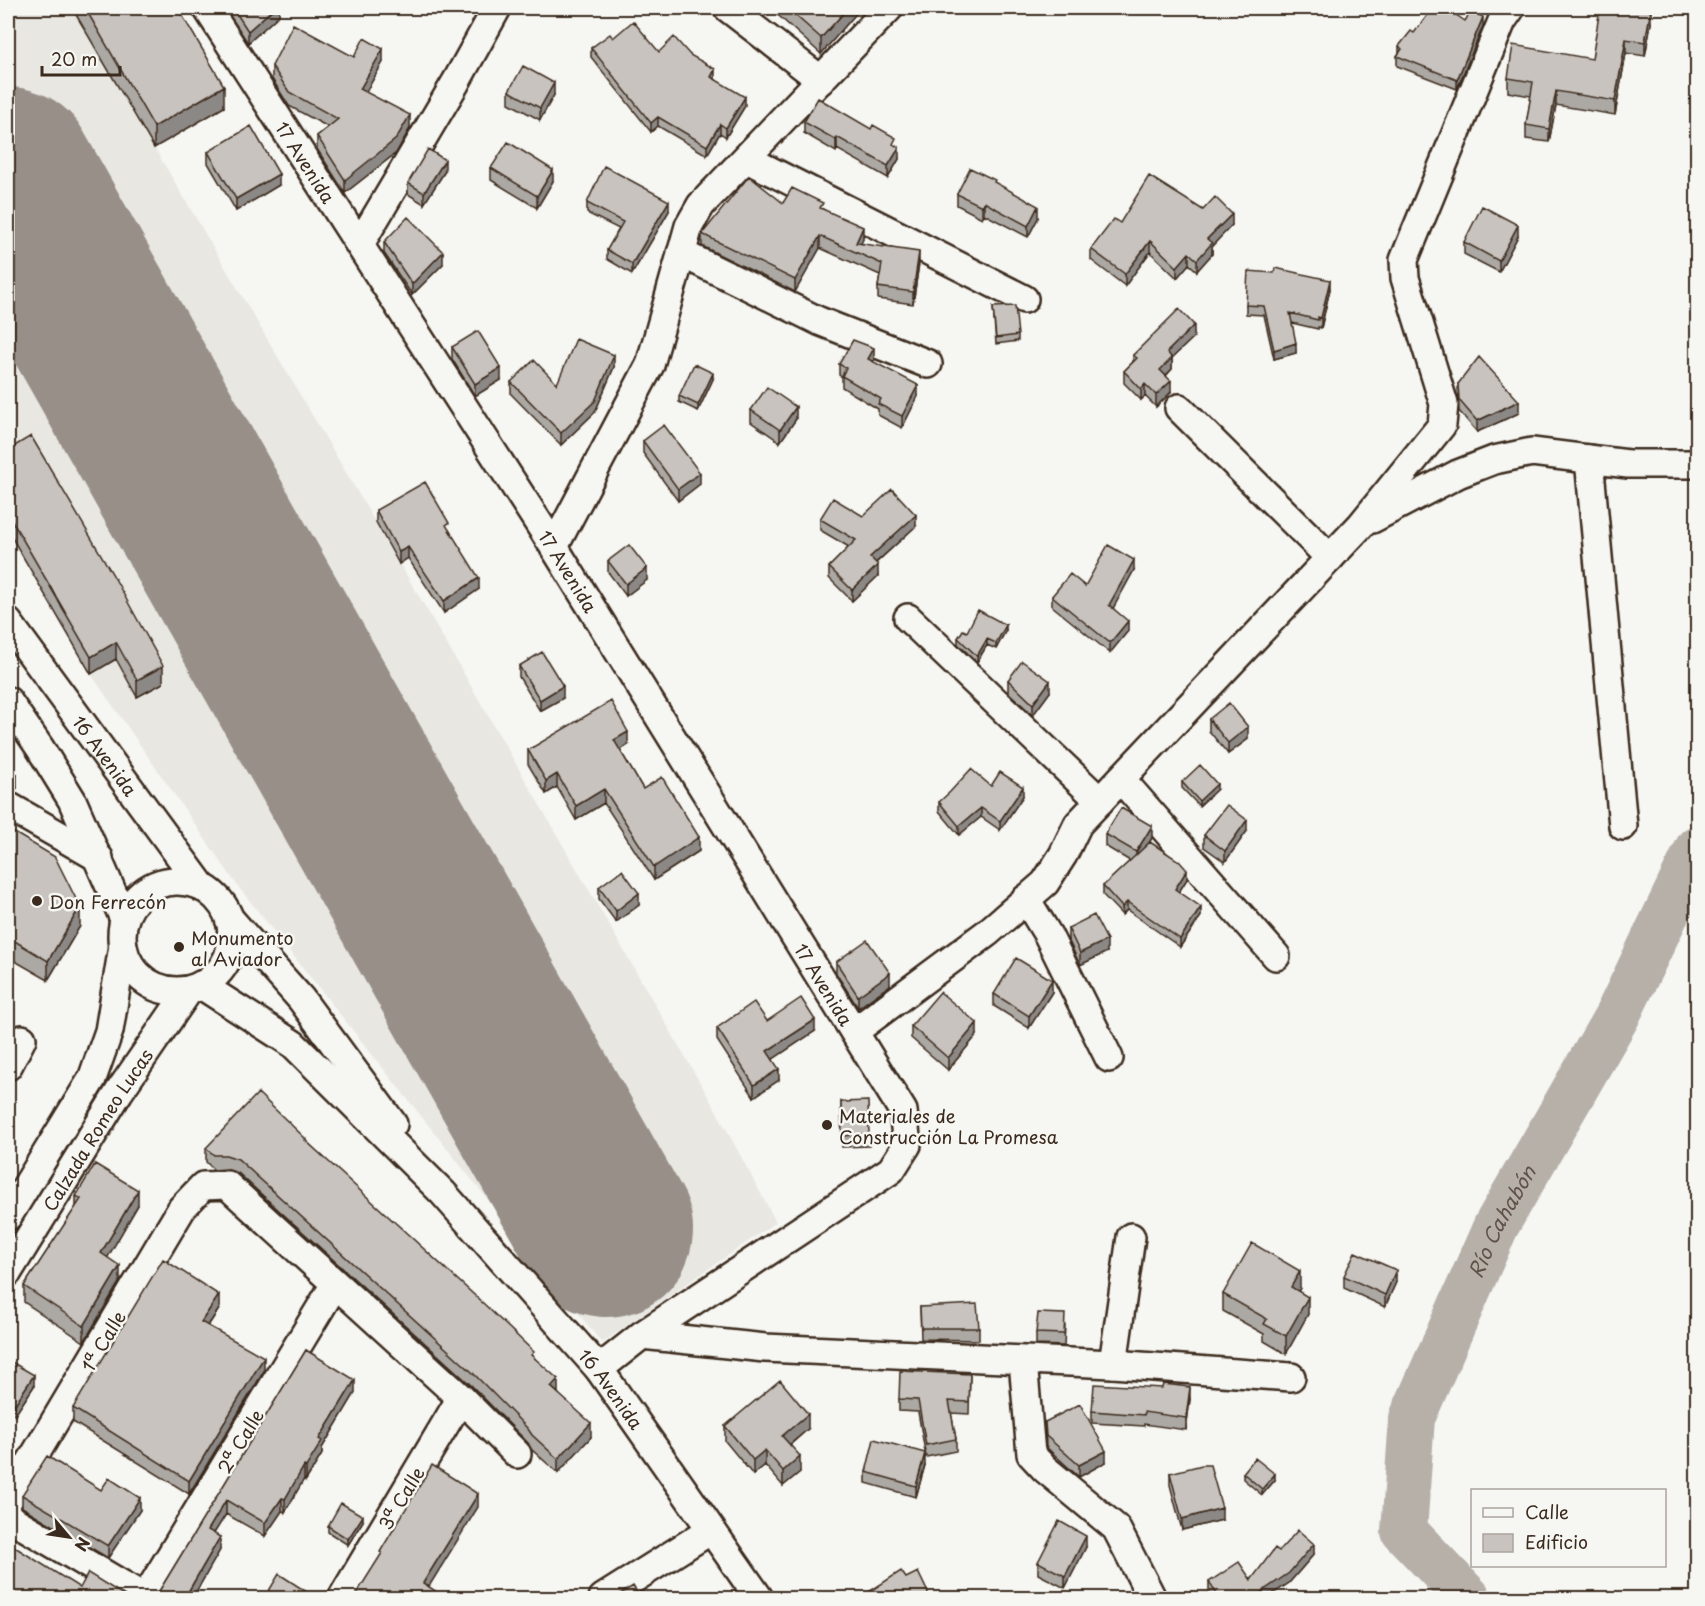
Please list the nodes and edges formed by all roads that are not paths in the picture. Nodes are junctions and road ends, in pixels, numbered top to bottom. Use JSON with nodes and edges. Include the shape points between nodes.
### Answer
{"nodes":[{"id":1,"x":207,"y":8,"type":"edge"},
{"id":2,"x":497,"y":8,"type":"edge"},
{"id":3,"x":728,"y":8,"type":"edge"},
{"id":4,"x":889,"y":8,"type":"edge"},
{"id":5,"x":1511,"y":8,"type":"edge"},
{"id":6,"x":821,"y":80,"type":"junction"},
{"id":7,"x":747,"y":159,"type":"junction"},
{"id":8,"x":360,"y":244,"type":"junction"},
{"id":9,"x":681,"y":252,"type":"junction"},
{"id":10,"x":1024,"y":299,"type":"dead end"},
{"id":11,"x":928,"y":363,"type":"dead end"},
{"id":12,"x":1179,"y":408,"type":"dead end"},
{"id":13,"x":1589,"y":459,"type":"junction"},
{"id":14,"x":1698,"y":465,"type":"edge"},
{"id":15,"x":1361,"y":525,"type":"junction"},
{"id":16,"x":554,"y":547,"type":"junction"},
{"id":17,"x":1330,"y":558,"type":"junction"},
{"id":18,"x":908,"y":618,"type":"dead end"},
{"id":19,"x":8,"y":621,"type":"edge"},
{"id":20,"x":8,"y":701,"type":"edge"},
{"id":21,"x":1121,"y":779,"type":"junction"},
{"id":22,"x":1100,"y":801,"type":"junction"},
{"id":23,"x":8,"y":806,"type":"edge"},
{"id":24,"x":1623,"y":826,"type":"dead end"},
{"id":25,"x":99,"y":858,"type":"junction"},
{"id":26,"x":203,"y":888,"type":"junction"},
{"id":27,"x":1026,"y":899,"type":"junction"},
{"id":28,"x":229,"y":918,"type":"junction"},
{"id":29,"x":124,"y":919,"type":"junction"},
{"id":30,"x":123,"y":946,"type":"junction"},
{"id":31,"x":1276,"y":956,"type":"dead end"},
{"id":32,"x":195,"y":988,"type":"junction"},
{"id":33,"x":855,"y":1031,"type":"junction"},
{"id":34,"x":22,"y":1039,"type":"dead end"},
{"id":35,"x":1109,"y":1058,"type":"dead end"},
{"id":36,"x":8,"y":1066,"type":"edge"},
{"id":37,"x":443,"y":1193,"type":"junction"},
{"id":38,"x":8,"y":1216,"type":"edge"},
{"id":39,"x":1131,"y":1237,"type":"dead end"},
{"id":40,"x":8,"y":1272,"type":"edge"},
{"id":41,"x":335,"y":1284,"type":"junction"},
{"id":42,"x":642,"y":1335,"type":"junction"},
{"id":43,"x":1023,"y":1360,"type":"junction"},
{"id":44,"x":1113,"y":1364,"type":"junction"},
{"id":45,"x":599,"y":1369,"type":"junction"},
{"id":46,"x":1291,"y":1377,"type":"dead end"},
{"id":47,"x":461,"y":1398,"type":"junction"},
{"id":48,"x":517,"y":1454,"type":"dead end"},
{"id":49,"x":8,"y":1500,"type":"edge"},
{"id":50,"x":8,"y":1516,"type":"edge"},
{"id":51,"x":711,"y":1530,"type":"junction"},
{"id":52,"x":1151,"y":1596,"type":"dead end"},
{"id":53,"x":145,"y":1599,"type":"edge"},
{"id":54,"x":342,"y":1599,"type":"edge"},
{"id":55,"x":603,"y":1599,"type":"edge"},
{"id":56,"x":759,"y":1599,"type":"edge"}],
"edges":[{"from":1,"to":8,"type":"street","name":"17 Avenida"},
{"from":2,"to":8,"type":"street"},
{"from":3,"to":6,"type":"street"},
{"from":4,"to":6,"type":"street"},
{"from":5,"to":15,"type":"street","via":[[1502,21],[1404,260],[1405,278],[1444,405],[1442,425]]},
{"from":6,"to":7,"type":"street"},
{"from":7,"to":9,"type":"street","via":[[701,206],[689,226]]},
{"from":7,"to":10,"type":"street"},
{"from":8,"to":16,"type":"street","name":"17 Avenida"},
{"from":9,"to":11,"type":"street","via":[[819,321]]},
{"from":9,"to":16,"type":"street","via":[[650,365]]},
{"from":12,"to":17,"type":"street"},
{"from":13,"to":14,"type":"street"},
{"from":13,"to":15,"type":"street","via":[[1532,452],[1494,460],[1458,474]]},
{"from":13,"to":24,"type":"street"},
{"from":15,"to":17,"type":"street"},
{"from":16,"to":33,"type":"street","name":"17 Avenida"},
{"from":17,"to":21,"type":"street"},
{"from":18,"to":22,"type":"street"},
{"from":19,"to":26,"type":"street","name":"16 Avenida"},
{"from":20,"to":25,"type":"street","via":[[72,800]]},
{"from":21,"to":22,"type":"street"},
{"from":21,"to":31,"type":"street"},
{"from":22,"to":27,"type":"street","via":[[1078,824],[1045,883]]},
{"from":23,"to":25,"type":"street"},
{"from":25,"to":29,"type":"street"},
{"from":26,"to":28,"type":"street","via":[[214,896]]},
{"from":26,"to":29,"type":"street","via":[[185,882],[166,882],[148,889]]},
{"from":27,"to":33,"type":"street","via":[[987,933]]},
{"from":27,"to":35,"type":"street"},
{"from":28,"to":32,"type":"street","via":[[232,933],[224,964]]},
{"from":28,"to":37,"type":"street","name":"16 Avenida","via":[[301,999]]},
{"from":29,"to":30,"type":"street"},
{"from":30,"to":32,"type":"street","via":[[129,963],[154,986],[171,991]]},
{"from":30,"to":38,"type":"street","name":"Calzada Romeo Lucas","via":[[109,1030],[92,1079]]},
{"from":32,"to":37,"type":"street","name":"16 Avenida","via":[[293,1044]]},
{"from":32,"to":40,"type":"street","name":"Calzada Romeo Lucas","via":[[119,1092]]},
{"from":33,"to":42,"type":"street","name":"17 Avenida","via":[[903,1111],[907,1144],[891,1170]]},
{"from":34,"to":36,"type":"street"},
{"from":37,"to":45,"type":"street","name":"16 Avenida"},
{"from":39,"to":44,"type":"street"},
{"from":41,"to":47,"type":"street"},
{"from":41,"to":49,"type":"street","name":"1ª Calle","via":[[227,1185],[202,1186],[182,1208]]},
{"from":41,"to":53,"type":"street","name":"2ª Calle"},
{"from":42,"to":43,"type":"street","via":[[765,1348]]},
{"from":42,"to":45,"type":"street"},
{"from":43,"to":44,"type":"street"},
{"from":43,"to":52,"type":"street","via":[[1031,1454],[1116,1528]]},
{"from":44,"to":46,"type":"street"},
{"from":45,"to":51,"type":"street","name":"16 Avenida"},
{"from":47,"to":48,"type":"street"},
{"from":47,"to":54,"type":"street","name":"3ª Calle"},
{"from":50,"to":53,"type":"street"},
{"from":51,"to":55,"type":"street"},
{"from":51,"to":56,"type":"street","name":"16 Avenida"}]}
